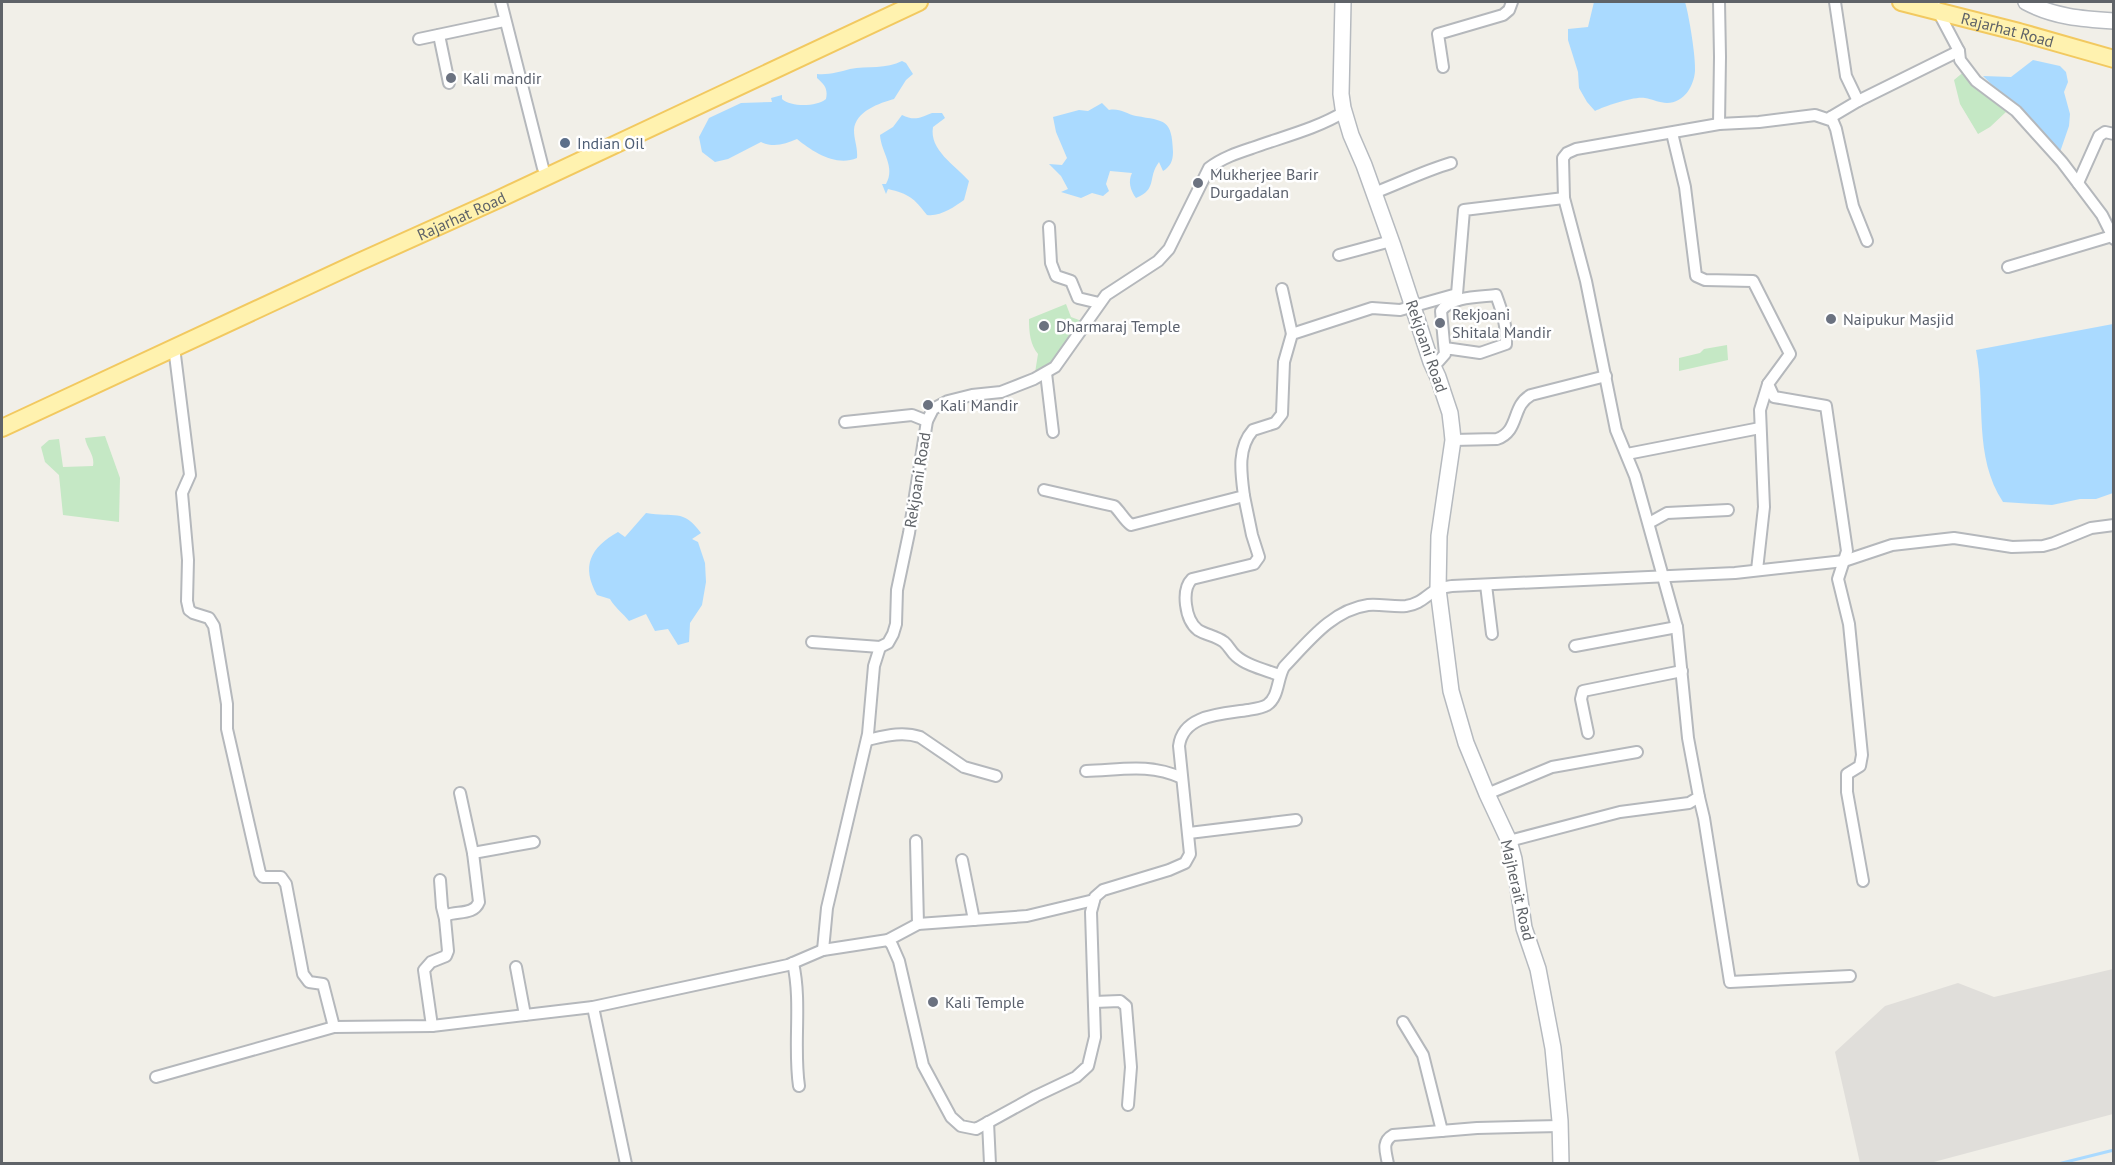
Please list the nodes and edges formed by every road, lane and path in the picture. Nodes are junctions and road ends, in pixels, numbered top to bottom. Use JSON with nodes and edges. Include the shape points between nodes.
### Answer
{"nodes":[{"id":1,"x":501,"y":2,"type":"edge"},
{"id":2,"x":901,"y":2,"type":"edge"},
{"id":3,"x":919,"y":2,"type":"edge"},
{"id":4,"x":1343,"y":2,"type":"edge"},
{"id":5,"x":1512,"y":2,"type":"edge"},
{"id":6,"x":1719,"y":2,"type":"edge"},
{"id":7,"x":1835,"y":2,"type":"edge"},
{"id":8,"x":1901,"y":2,"type":"edge"},
{"id":9,"x":2026,"y":2,"type":"edge"},
{"id":10,"x":1936,"y":5,"type":"edge"},
{"id":11,"x":504,"y":21,"type":"junction"},
{"id":12,"x":2114,"y":21,"type":"edge"},
{"id":13,"x":439,"y":35,"type":"junction"},
{"id":14,"x":419,"y":39,"type":"dead end"},
{"id":15,"x":1959,"y":51,"type":"junction"},
{"id":16,"x":2114,"y":52,"type":"edge"},
{"id":17,"x":2114,"y":59,"type":"edge"},
{"id":18,"x":1443,"y":67,"type":"dead end"},
{"id":19,"x":449,"y":83,"type":"dead end"},
{"id":20,"x":1858,"y":101,"type":"junction"},
{"id":21,"x":1344,"y":112,"type":"junction"},
{"id":22,"x":1831,"y":117,"type":"junction"},
{"id":23,"x":1719,"y":124,"type":"junction"},
{"id":24,"x":1672,"y":133,"type":"junction"},
{"id":25,"x":2114,"y":134,"type":"edge"},
{"id":26,"x":1451,"y":162,"type":"dead end"},
{"id":27,"x":543,"y":168,"type":"junction"},
{"id":28,"x":2078,"y":183,"type":"junction"},
{"id":29,"x":1374,"y":193,"type":"junction"},
{"id":30,"x":1564,"y":198,"type":"junction"},
{"id":31,"x":1049,"y":227,"type":"dead end"},
{"id":32,"x":2113,"y":237,"type":"edge"},
{"id":33,"x":1391,"y":241,"type":"junction"},
{"id":34,"x":1867,"y":241,"type":"dead end"},
{"id":35,"x":1340,"y":255,"type":"dead end"},
{"id":36,"x":2008,"y":267,"type":"dead end"},
{"id":37,"x":1282,"y":289,"type":"dead end"},
{"id":38,"x":1099,"y":303,"type":"junction"},
{"id":39,"x":1413,"y":306,"type":"junction"},
{"id":40,"x":1292,"y":334,"type":"junction"},
{"id":41,"x":174,"y":347,"type":"junction"},
{"id":42,"x":1445,"y":348,"type":"junction"},
{"id":43,"x":1431,"y":362,"type":"junction"},
{"id":44,"x":1046,"y":373,"type":"junction"},
{"id":45,"x":1606,"y":376,"type":"junction"},
{"id":46,"x":1768,"y":384,"type":"junction"},
{"id":47,"x":2,"y":419,"type":"edge"},
{"id":48,"x":927,"y":421,"type":"junction"},
{"id":49,"x":845,"y":422,"type":"dead end"},
{"id":50,"x":2,"y":428,"type":"edge"},
{"id":51,"x":1760,"y":428,"type":"junction"},
{"id":52,"x":1053,"y":432,"type":"dead end"},
{"id":53,"x":1453,"y":440,"type":"junction"},
{"id":54,"x":1627,"y":454,"type":"junction"},
{"id":55,"x":1044,"y":490,"type":"dead end"},
{"id":56,"x":1244,"y":496,"type":"junction"},
{"id":57,"x":1728,"y":510,"type":"dead end"},
{"id":58,"x":1649,"y":523,"type":"junction"},
{"id":59,"x":2114,"y":525,"type":"edge"},
{"id":60,"x":1844,"y":561,"type":"junction"},
{"id":61,"x":1757,"y":570,"type":"junction"},
{"id":62,"x":1664,"y":576,"type":"junction"},
{"id":63,"x":1486,"y":585,"type":"junction"},
{"id":64,"x":1438,"y":589,"type":"junction"},
{"id":65,"x":1677,"y":627,"type":"junction"},
{"id":66,"x":1492,"y":634,"type":"dead end"},
{"id":67,"x":812,"y":642,"type":"dead end"},
{"id":68,"x":1575,"y":646,"type":"dead end"},
{"id":69,"x":880,"y":647,"type":"junction"},
{"id":70,"x":1682,"y":671,"type":"junction"},
{"id":71,"x":1279,"y":675,"type":"junction"},
{"id":72,"x":1588,"y":733,"type":"dead end"},
{"id":73,"x":867,"y":740,"type":"junction"},
{"id":74,"x":1637,"y":752,"type":"dead end"},
{"id":75,"x":1086,"y":771,"type":"dead end"},
{"id":76,"x":996,"y":776,"type":"dead end"},
{"id":77,"x":1182,"y":778,"type":"junction"},
{"id":78,"x":460,"y":793,"type":"dead end"},
{"id":79,"x":1487,"y":794,"type":"junction"},
{"id":80,"x":1699,"y":797,"type":"junction"},
{"id":81,"x":1296,"y":820,"type":"dead end"},
{"id":82,"x":1189,"y":833,"type":"junction"},
{"id":83,"x":916,"y":841,"type":"dead end"},
{"id":84,"x":1509,"y":841,"type":"junction"},
{"id":85,"x":534,"y":842,"type":"dead end"},
{"id":86,"x":473,"y":853,"type":"junction"},
{"id":87,"x":962,"y":860,"type":"dead end"},
{"id":88,"x":440,"y":880,"type":"dead end"},
{"id":89,"x":1863,"y":881,"type":"dead end"},
{"id":90,"x":1094,"y":900,"type":"junction"},
{"id":91,"x":445,"y":919,"type":"junction"},
{"id":92,"x":974,"y":920,"type":"junction"},
{"id":93,"x":918,"y":924,"type":"junction"},
{"id":94,"x":888,"y":940,"type":"junction"},
{"id":95,"x":824,"y":950,"type":"junction"},
{"id":96,"x":793,"y":963,"type":"junction"},
{"id":97,"x":516,"y":967,"type":"dead end"},
{"id":98,"x":1850,"y":976,"type":"dead end"},
{"id":99,"x":1094,"y":1002,"type":"junction"},
{"id":100,"x":592,"y":1007,"type":"junction"},
{"id":101,"x":525,"y":1015,"type":"junction"},
{"id":102,"x":1403,"y":1022,"type":"dead end"},
{"id":103,"x":432,"y":1026,"type":"junction"},
{"id":104,"x":334,"y":1028,"type":"junction"},
{"id":105,"x":156,"y":1077,"type":"dead end"},
{"id":106,"x":799,"y":1086,"type":"dead end"},
{"id":107,"x":1128,"y":1105,"type":"dead end"},
{"id":108,"x":988,"y":1122,"type":"junction"},
{"id":109,"x":1560,"y":1126,"type":"junction"},
{"id":110,"x":1442,"y":1131,"type":"junction"},
{"id":111,"x":626,"y":1164,"type":"edge"},
{"id":112,"x":990,"y":1164,"type":"edge"},
{"id":113,"x":1388,"y":1164,"type":"edge"},
{"id":114,"x":1561,"y":1164,"type":"edge"}],
"edges":[{"from":1,"to":11,"type":"street"},
{"from":2,"to":27,"type":"main road","name":"Rajarhat Road"},
{"from":3,"to":41,"type":"main road","name":"Rajarhat Road"},
{"from":4,"to":21,"type":"street","name":"Rekjoani Road"},
{"from":5,"to":18,"type":"street","via":[[1503,15],[1438,34]]},
{"from":6,"to":23,"type":"street"},
{"from":7,"to":20,"type":"street","via":[[1846,76]]},
{"from":8,"to":10,"type":"main road","name":"Rajarhat Road"},
{"from":9,"to":12,"type":"street","via":[[2043,11],[2077,19]]},
{"from":10,"to":15,"type":"street"},
{"from":10,"to":16,"type":"main road","name":"Rajarhat Road"},
{"from":10,"to":17,"type":"main road","name":"Rajarhat Road"},
{"from":11,"to":13,"type":"street"},
{"from":11,"to":27,"type":"street"},
{"from":13,"to":14,"type":"street"},
{"from":13,"to":19,"type":"street"},
{"from":15,"to":20,"type":"street"},
{"from":15,"to":28,"type":"street","via":[[1960,60],[1976,81],[2016,111]]},
{"from":20,"to":22,"type":"street"},
{"from":21,"to":29,"type":"street","name":"Rekjoani Road"},
{"from":21,"to":38,"type":"street","name":"Rekjoani Road","via":[[1209,168],[1173,241],[1158,261]]},
{"from":22,"to":23,"type":"street"},
{"from":22,"to":34,"type":"street","via":[[1853,206]]},
{"from":23,"to":24,"type":"street"},
{"from":24,"to":30,"type":"street","via":[[1567,153],[1563,158]]},
{"from":24,"to":46,"type":"street","via":[[1685,187],[1696,276],[1705,280],[1753,281],[1790,354]]},
{"from":25,"to":28,"type":"street","via":[[2105,132],[2098,136]]},
{"from":26,"to":29,"type":"street"},
{"from":27,"to":47,"type":"main road","name":"Rajarhat Road"},
{"from":28,"to":32,"type":"street"},
{"from":29,"to":33,"type":"street","name":"Rekjoani Road"},
{"from":30,"to":39,"type":"street","via":[[1464,210],[1457,294]]},
{"from":30,"to":45,"type":"street"},
{"from":31,"to":38,"type":"street","via":[[1051,263],[1056,276],[1071,281],[1078,298]]},
{"from":32,"to":36,"type":"street"},
{"from":33,"to":35,"type":"street"},
{"from":33,"to":39,"type":"street","name":"Rekjoani Road"},
{"from":37,"to":40,"type":"street"},
{"from":38,"to":44,"type":"street","name":"Rekjoani Road","via":[[1055,367]]},
{"from":39,"to":40,"type":"street","via":[[1400,310],[1372,308]]},
{"from":39,"to":43,"type":"street","name":"Rekjoani Road"},
{"from":40,"to":56,"type":"street","via":[[1284,362],[1282,414],[1275,423],[1253,430],[1242,448]]},
{"from":41,"to":50,"type":"main road","name":"Rajarhat Road"},
{"from":41,"to":104,"type":"street","via":[[190,475],[182,493],[188,606],[193,613],[209,618],[214,626],[227,729],[260,873],[263,877],[281,877],[286,884],[303,974],[309,982],[323,984]]},
{"from":42,"to":42,"type":"street","via":[[1441,311],[1444,306],[1496,295],[1507,333],[1506,344],[1480,353]]},
{"from":42,"to":43,"type":"street","via":[[1438,362]]},
{"from":43,"to":53,"type":"street","name":"Rekjoani Road","via":[[1450,413]]},
{"from":44,"to":48,"type":"street","name":"Rekjoani Road","via":[[1001,392],[948,401],[933,409]]},
{"from":44,"to":52,"type":"street"},
{"from":45,"to":53,"type":"street","via":[[1531,395],[1523,400],[1504,437]]},
{"from":45,"to":54,"type":"street","via":[[1616,430]]},
{"from":46,"to":51,"type":"street","via":[[1761,402]]},
{"from":46,"to":60,"type":"street","via":[[1774,397],[1826,406],[1847,551]]},
{"from":48,"to":49,"type":"street","via":[[912,415]]},
{"from":48,"to":69,"type":"street","name":"Rekjoani Road","via":[[897,590],[896,624],[888,643]]},
{"from":51,"to":54,"type":"street"},
{"from":51,"to":61,"type":"street","via":[[1764,507]]},
{"from":53,"to":64,"type":"street","name":"Rekjoani Road","via":[[1439,536]]},
{"from":54,"to":58,"type":"street"},
{"from":55,"to":56,"type":"street","via":[[1114,506],[1131,525]]},
{"from":56,"to":71,"type":"street","via":[[1258,561],[1192,579],[1185,596],[1189,617],[1200,631],[1217,638],[1243,661]]},
{"from":57,"to":58,"type":"street","via":[[1667,513]]},
{"from":58,"to":62,"type":"street"},
{"from":59,"to":60,"type":"street","via":[[2091,528],[2043,546],[2012,547],[1954,538],[1892,545]]},
{"from":60,"to":61,"type":"street"},
{"from":60,"to":89,"type":"street","via":[[1838,579],[1849,624],[1863,755],[1860,766],[1847,774],[1847,792]]},
{"from":61,"to":62,"type":"street"},
{"from":62,"to":63,"type":"street"},
{"from":62,"to":65,"type":"street"},
{"from":63,"to":64,"type":"street"},
{"from":63,"to":66,"type":"street"},
{"from":64,"to":71,"type":"street","via":[[1416,603],[1365,606],[1332,619]]},
{"from":64,"to":79,"type":"street","name":"Majherait Road","via":[[1451,691]]},
{"from":65,"to":68,"type":"street"},
{"from":65,"to":70,"type":"street"},
{"from":67,"to":69,"type":"street"},
{"from":69,"to":73,"type":"street","via":[[874,666]]},
{"from":70,"to":72,"type":"street","via":[[1583,691]]},
{"from":70,"to":80,"type":"street","via":[[1688,738]]},
{"from":71,"to":77,"type":"street","via":[[1276,694],[1267,705],[1209,717],[1180,734]]},
{"from":73,"to":76,"type":"street","via":[[902,734],[920,736],[964,767]]},
{"from":73,"to":95,"type":"street","via":[[827,908]]},
{"from":74,"to":79,"type":"street","via":[[1552,767]]},
{"from":75,"to":77,"type":"street","via":[[1154,768]]},
{"from":77,"to":82,"type":"street"},
{"from":78,"to":86,"type":"street"},
{"from":79,"to":84,"type":"street","name":"Majherait Road"},
{"from":80,"to":84,"type":"street","via":[[1689,803],[1620,812]]},
{"from":80,"to":98,"type":"street","via":[[1730,982]]},
{"from":81,"to":82,"type":"street"},
{"from":82,"to":90,"type":"street","via":[[1190,854],[1185,863],[1103,890]]},
{"from":83,"to":93,"type":"street"},
{"from":84,"to":109,"type":"street","name":"Majherait Road","via":[[1524,928],[1538,969],[1553,1048]]},
{"from":85,"to":86,"type":"street"},
{"from":86,"to":91,"type":"street","via":[[478,906]]},
{"from":87,"to":92,"type":"street"},
{"from":88,"to":91,"type":"street"},
{"from":90,"to":92,"type":"street","via":[[1027,916]]},
{"from":90,"to":99,"type":"street"},
{"from":91,"to":103,"type":"street","via":[[446,956],[424,970]]},
{"from":92,"to":93,"type":"street"},
{"from":93,"to":94,"type":"street"},
{"from":94,"to":95,"type":"street"},
{"from":94,"to":108,"type":"street","via":[[899,961],[922,1065],[943,1105],[961,1126],[976,1129]]},
{"from":95,"to":96,"type":"street"},
{"from":96,"to":100,"type":"street"},
{"from":96,"to":106,"type":"street"},
{"from":97,"to":101,"type":"street"},
{"from":99,"to":107,"type":"street","via":[[1120,1002],[1126,1006],[1131,1067]]},
{"from":99,"to":108,"type":"street","via":[[1095,1037],[1084,1071]]},
{"from":100,"to":101,"type":"street"},
{"from":100,"to":111,"type":"street"},
{"from":101,"to":103,"type":"street"},
{"from":102,"to":110,"type":"street","via":[[1423,1054]]},
{"from":103,"to":104,"type":"street"},
{"from":104,"to":105,"type":"street"},
{"from":108,"to":112,"type":"street"},
{"from":109,"to":110,"type":"street"},
{"from":109,"to":114,"type":"street","name":"Majherait Road"},
{"from":110,"to":113,"type":"street","via":[[1387,1138]]}]}
